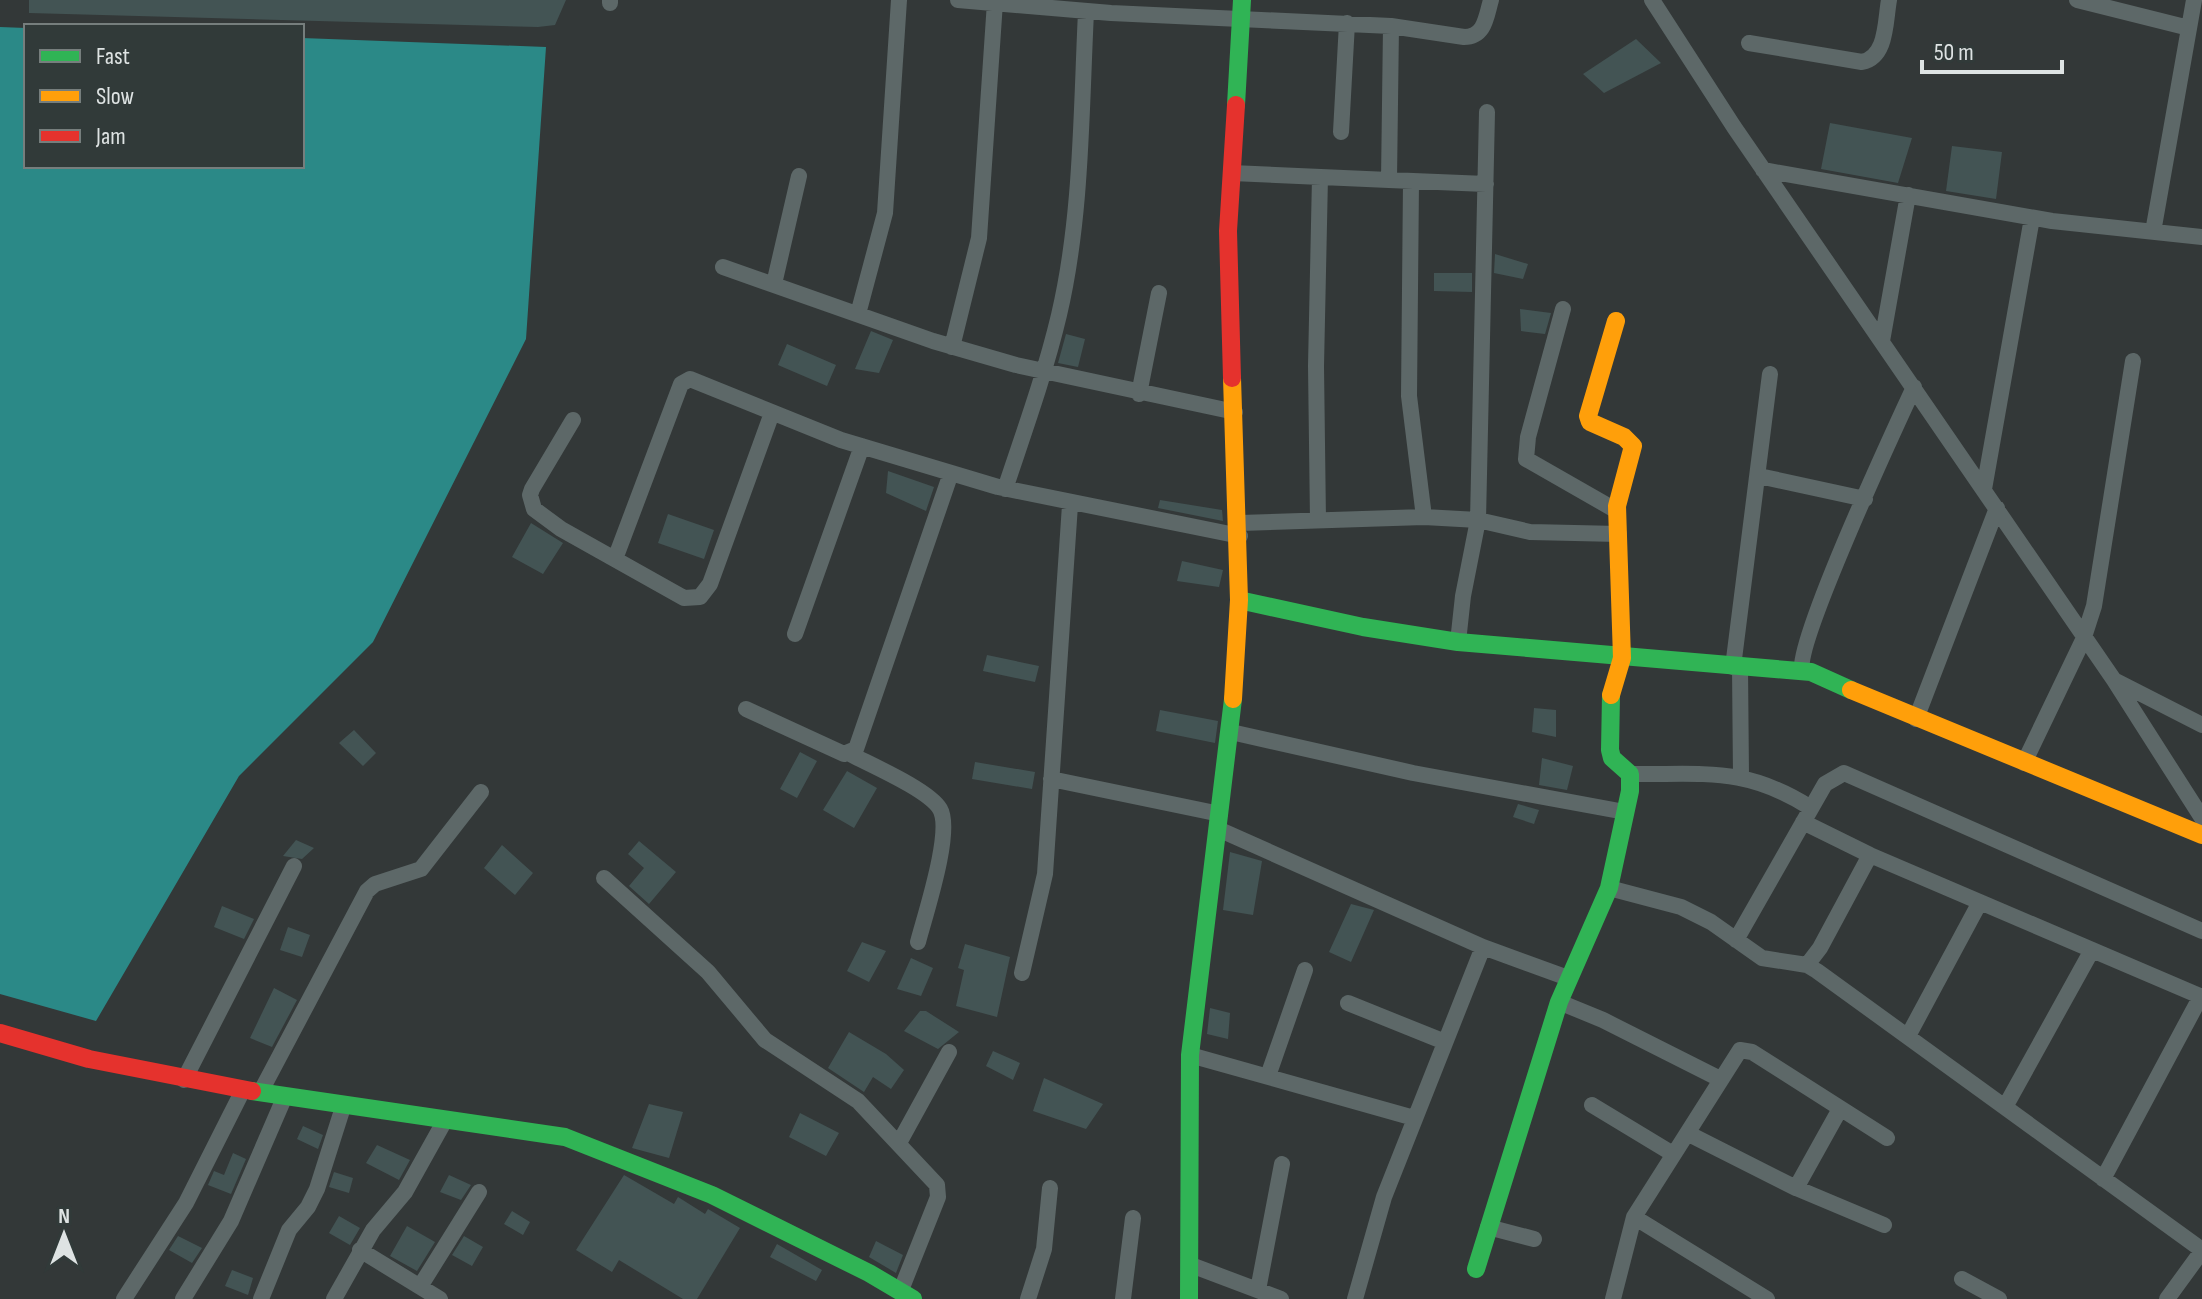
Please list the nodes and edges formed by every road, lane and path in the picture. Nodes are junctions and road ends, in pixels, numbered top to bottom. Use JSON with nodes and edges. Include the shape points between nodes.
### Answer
{"nodes":[{"id":1,"x":899,"y":0,"type":"edge"},
{"id":2,"x":958,"y":0,"type":"edge"},
{"id":3,"x":1242,"y":0,"type":"edge"},
{"id":4,"x":1491,"y":0,"type":"edge"},
{"id":5,"x":1889,"y":0,"type":"edge"},
{"id":6,"x":2077,"y":0,"type":"edge"},
{"id":7,"x":2194,"y":0,"type":"edge"},
{"id":8,"x":995,"y":2,"type":"junction"},
{"id":9,"x":1016,"y":2,"type":"edge"},
{"id":10,"x":1658,"y":4,"type":"edge"},
{"id":11,"x":1111,"y":7,"type":"edge"},
{"id":12,"x":1086,"y":12,"type":"junction"},
{"id":13,"x":1240,"y":21,"type":"junction"},
{"id":14,"x":1347,"y":23,"type":"junction"},
{"id":15,"x":1391,"y":26,"type":"junction"},
{"id":16,"x":2189,"y":28,"type":"junction"},
{"id":17,"x":1749,"y":43,"type":"dead end"},
{"id":18,"x":1487,"y":112,"type":"dead end"},
{"id":19,"x":1341,"y":132,"type":"dead end"},
{"id":20,"x":1763,"y":170,"type":"junction"},
{"id":21,"x":1232,"y":173,"type":"junction"},
{"id":22,"x":799,"y":176,"type":"dead end"},
{"id":23,"x":1320,"y":177,"type":"junction"},
{"id":24,"x":1389,"y":180,"type":"junction"},
{"id":25,"x":1411,"y":182,"type":"junction"},
{"id":26,"x":1486,"y":184,"type":"junction"},
{"id":27,"x":1908,"y":195,"type":"junction"},
{"id":28,"x":2032,"y":218,"type":"junction"},
{"id":29,"x":2153,"y":232,"type":"junction"},
{"id":30,"x":2202,"y":237,"type":"edge"},
{"id":31,"x":723,"y":267,"type":"dead end"},
{"id":32,"x":774,"y":284,"type":"junction"},
{"id":33,"x":1159,"y":293,"type":"dead end"},
{"id":34,"x":1563,"y":309,"type":"dead end"},
{"id":35,"x":858,"y":314,"type":"junction"},
{"id":36,"x":1616,"y":321,"type":"dead end"},
{"id":37,"x":1882,"y":341,"type":"junction"},
{"id":38,"x":952,"y":347,"type":"junction"},
{"id":39,"x":2133,"y":361,"type":"dead end"},
{"id":40,"x":1042,"y":372,"type":"junction"},
{"id":41,"x":1770,"y":374,"type":"dead end"},
{"id":42,"x":1914,"y":387,"type":"junction"},
{"id":43,"x":1139,"y":394,"type":"junction"},
{"id":44,"x":1235,"y":412,"type":"junction"},
{"id":45,"x":772,"y":413,"type":"junction"},
{"id":46,"x":573,"y":420,"type":"dead end"},
{"id":47,"x":862,"y":446,"type":"junction"},
{"id":48,"x":951,"y":473,"type":"junction"},
{"id":49,"x":1759,"y":476,"type":"junction"},
{"id":50,"x":1005,"y":489,"type":"junction"},
{"id":51,"x":1984,"y":489,"type":"junction"},
{"id":52,"x":1865,"y":499,"type":"junction"},
{"id":53,"x":1070,"y":505,"type":"junction"},
{"id":54,"x":1997,"y":508,"type":"junction"},
{"id":55,"x":1617,"y":511,"type":"junction"},
{"id":56,"x":1424,"y":517,"type":"junction"},
{"id":57,"x":1318,"y":520,"type":"junction"},
{"id":58,"x":1478,"y":520,"type":"junction"},
{"id":59,"x":1240,"y":530,"type":"junction"},
{"id":60,"x":1619,"y":534,"type":"junction"},
{"id":61,"x":615,"y":559,"type":"junction"},
{"id":62,"x":1239,"y":600,"type":"junction"},
{"id":63,"x":795,"y":634,"type":"dead end"},
{"id":64,"x":2083,"y":640,"type":"junction"},
{"id":65,"x":1458,"y":642,"type":"junction"},
{"id":66,"x":1622,"y":658,"type":"junction"},
{"id":67,"x":1737,"y":667,"type":"junction"},
{"id":68,"x":1802,"y":670,"type":"junction"},
{"id":69,"x":2114,"y":680,"type":"junction"},
{"id":70,"x":746,"y":709,"type":"dead end"},
{"id":71,"x":1916,"y":719,"type":"junction"},
{"id":72,"x":2201,"y":723,"type":"edge"},
{"id":73,"x":1231,"y":732,"type":"junction"},
{"id":74,"x":850,"y":754,"type":"junction"},
{"id":75,"x":2024,"y":763,"type":"junction"},
{"id":76,"x":1630,"y":774,"type":"junction"},
{"id":77,"x":1741,"y":776,"type":"junction"},
{"id":78,"x":1051,"y":779,"type":"junction"},
{"id":79,"x":481,"y":792,"type":"dead end"},
{"id":80,"x":1625,"y":812,"type":"junction"},
{"id":81,"x":1807,"y":815,"type":"junction"},
{"id":82,"x":2202,"y":818,"type":"edge"},
{"id":83,"x":1219,"y":821,"type":"junction"},
{"id":84,"x":2202,"y":835,"type":"edge"},
{"id":85,"x":1870,"y":855,"type":"junction"},
{"id":86,"x":294,"y":866,"type":"dead end"},
{"id":87,"x":604,"y":878,"type":"dead end"},
{"id":88,"x":1609,"y":888,"type":"junction"},
{"id":89,"x":1980,"y":902,"type":"junction"},
{"id":90,"x":2202,"y":931,"type":"edge"},
{"id":91,"x":1736,"y":940,"type":"junction"},
{"id":92,"x":918,"y":942,"type":"dead end"},
{"id":93,"x":1483,"y":947,"type":"junction"},
{"id":94,"x":2092,"y":950,"type":"junction"},
{"id":95,"x":1807,"y":965,"type":"junction"},
{"id":96,"x":1305,"y":970,"type":"dead end"},
{"id":97,"x":1022,"y":973,"type":"dead end"},
{"id":98,"x":1568,"y":978,"type":"junction"},
{"id":99,"x":2202,"y":996,"type":"edge"},
{"id":100,"x":1559,"y":1002,"type":"junction"},
{"id":101,"x":1348,"y":1003,"type":"dead end"},
{"id":102,"x":0,"y":1033,"type":"edge"},
{"id":103,"x":1908,"y":1036,"type":"junction"},
{"id":104,"x":1445,"y":1042,"type":"junction"},
{"id":105,"x":949,"y":1052,"type":"dead end"},
{"id":106,"x":1190,"y":1055,"type":"junction"},
{"id":107,"x":1268,"y":1076,"type":"junction"},
{"id":108,"x":1720,"y":1079,"type":"junction"},
{"id":109,"x":184,"y":1080,"type":"junction"},
{"id":110,"x":252,"y":1091,"type":"junction"},
{"id":111,"x":285,"y":1096,"type":"junction"},
{"id":112,"x":344,"y":1104,"type":"junction"},
{"id":113,"x":1592,"y":1105,"type":"dead end"},
{"id":114,"x":2005,"y":1107,"type":"junction"},
{"id":115,"x":1840,"y":1109,"type":"junction"},
{"id":116,"x":1414,"y":1118,"type":"junction"},
{"id":117,"x":444,"y":1122,"type":"junction"},
{"id":118,"x":1689,"y":1134,"type":"junction"},
{"id":119,"x":1887,"y":1138,"type":"dead end"},
{"id":120,"x":899,"y":1143,"type":"junction"},
{"id":121,"x":1673,"y":1154,"type":"junction"},
{"id":122,"x":1282,"y":1164,"type":"dead end"},
{"id":123,"x":2103,"y":1179,"type":"junction"},
{"id":124,"x":1050,"y":1188,"type":"dead end"},
{"id":125,"x":1796,"y":1188,"type":"junction"},
{"id":126,"x":479,"y":1192,"type":"dead end"},
{"id":127,"x":1634,"y":1217,"type":"junction"},
{"id":128,"x":1133,"y":1218,"type":"dead end"},
{"id":129,"x":1884,"y":1225,"type":"dead end"},
{"id":130,"x":1488,"y":1227,"type":"junction"},
{"id":131,"x":1534,"y":1239,"type":"dead end"},
{"id":132,"x":360,"y":1250,"type":"junction"},
{"id":133,"x":2202,"y":1250,"type":"edge"},
{"id":134,"x":1191,"y":1265,"type":"junction"},
{"id":135,"x":1476,"y":1269,"type":"dead end"},
{"id":136,"x":1962,"y":1279,"type":"dead end"},
{"id":137,"x":421,"y":1285,"type":"junction"},
{"id":138,"x":1258,"y":1290,"type":"junction"},
{"id":139,"x":907,"y":1295,"type":"edge"},
{"id":140,"x":124,"y":1299,"type":"edge"},
{"id":141,"x":183,"y":1299,"type":"edge"},
{"id":142,"x":261,"y":1299,"type":"edge"},
{"id":143,"x":334,"y":1299,"type":"edge"},
{"id":144,"x":440,"y":1299,"type":"edge"},
{"id":145,"x":1028,"y":1299,"type":"edge"},
{"id":146,"x":1123,"y":1299,"type":"edge"},
{"id":147,"x":1189,"y":1299,"type":"edge"},
{"id":148,"x":1281,"y":1299,"type":"edge"},
{"id":149,"x":1355,"y":1299,"type":"edge"},
{"id":150,"x":1613,"y":1299,"type":"edge"},
{"id":151,"x":1767,"y":1299,"type":"edge"},
{"id":152,"x":1999,"y":1299,"type":"edge"},
{"id":153,"x":2167,"y":1299,"type":"edge"}],
"edges":[{"from":1,"to":35,"type":"street","via":[[885,213]]},
{"from":2,"to":8,"type":"street"},
{"from":3,"to":13,"type":"street"},
{"from":4,"to":15,"type":"street","via":[[1482,30],[1472,37]]},
{"from":5,"to":17,"type":"street","via":[[1880,50],[1871,60]]},
{"from":6,"to":16,"type":"street"},
{"from":7,"to":16,"type":"street"},
{"from":8,"to":9,"type":"street"},
{"from":8,"to":38,"type":"street","via":[[979,238]]},
{"from":9,"to":12,"type":"street"},
{"from":10,"to":20,"type":"street"},
{"from":11,"to":12,"type":"street"},
{"from":11,"to":13,"type":"street"},
{"from":12,"to":40,"type":"street","via":[[1071,242],[1059,315]]},
{"from":13,"to":14,"type":"street"},
{"from":13,"to":21,"type":"street"},
{"from":14,"to":15,"type":"street"},
{"from":14,"to":19,"type":"street"},
{"from":15,"to":24,"type":"street"},
{"from":16,"to":29,"type":"street"},
{"from":18,"to":26,"type":"street"},
{"from":20,"to":27,"type":"street"},
{"from":20,"to":37,"type":"street"},
{"from":21,"to":23,"type":"street"},
{"from":21,"to":44,"type":"street","via":[[1229,333]]},
{"from":22,"to":32,"type":"street"},
{"from":23,"to":24,"type":"street"},
{"from":23,"to":57,"type":"street"},
{"from":24,"to":25,"type":"street"},
{"from":25,"to":26,"type":"street"},
{"from":25,"to":56,"type":"street","via":[[1409,396]]},
{"from":26,"to":58,"type":"street"},
{"from":27,"to":28,"type":"street"},
{"from":27,"to":37,"type":"street"},
{"from":28,"to":29,"type":"street"},
{"from":28,"to":51,"type":"street"},
{"from":29,"to":30,"type":"street"},
{"from":31,"to":32,"type":"street"},
{"from":32,"to":35,"type":"street"},
{"from":33,"to":43,"type":"street"},
{"from":34,"to":55,"type":"street","via":[[1526,459]]},
{"from":35,"to":38,"type":"street"},
{"from":36,"to":55,"type":"street","via":[[1588,416],[1633,446]]},
{"from":37,"to":42,"type":"street"},
{"from":38,"to":40,"type":"street"},
{"from":39,"to":64,"type":"street","via":[[2100,576]]},
{"from":40,"to":43,"type":"street"},
{"from":40,"to":50,"type":"street"},
{"from":41,"to":49,"type":"street"},
{"from":42,"to":51,"type":"street"},
{"from":42,"to":52,"type":"street"},
{"from":43,"to":44,"type":"street"},
{"from":44,"to":59,"type":"street"},
{"from":45,"to":47,"type":"street"},
{"from":45,"to":61,"type":"street","via":[[690,379],[681,384]]},
{"from":45,"to":61,"type":"street","via":[[700,597],[684,598]]},
{"from":46,"to":61,"type":"street","via":[[532,489],[531,503],[561,529]]},
{"from":47,"to":48,"type":"street"},
{"from":47,"to":63,"type":"street"},
{"from":48,"to":50,"type":"street"},
{"from":48,"to":74,"type":"street","via":[[871,712]]},
{"from":49,"to":52,"type":"street"},
{"from":49,"to":67,"type":"street"},
{"from":50,"to":53,"type":"street"},
{"from":51,"to":54,"type":"street"},
{"from":52,"to":68,"type":"street","via":[[1802,652]]},
{"from":53,"to":59,"type":"street"},
{"from":53,"to":78,"type":"street"},
{"from":54,"to":64,"type":"street"},
{"from":54,"to":71,"type":"street"},
{"from":55,"to":60,"type":"street"},
{"from":56,"to":57,"type":"street"},
{"from":56,"to":58,"type":"street"},
{"from":57,"to":59,"type":"street"},
{"from":58,"to":60,"type":"street","via":[[1530,532]]},
{"from":58,"to":65,"type":"street"},
{"from":59,"to":62,"type":"street"},
{"from":60,"to":66,"type":"street"},
{"from":62,"to":65,"type":"street"},
{"from":62,"to":73,"type":"street"},
{"from":64,"to":69,"type":"street"},
{"from":64,"to":75,"type":"street"},
{"from":65,"to":66,"type":"street"},
{"from":66,"to":67,"type":"street"},
{"from":66,"to":76,"type":"street","via":[[1611,692],[1610,750]]},
{"from":67,"to":68,"type":"street"},
{"from":67,"to":77,"type":"street"},
{"from":68,"to":71,"type":"street"},
{"from":69,"to":72,"type":"street"},
{"from":69,"to":82,"type":"street"},
{"from":70,"to":74,"type":"street"},
{"from":71,"to":75,"type":"street"},
{"from":73,"to":80,"type":"street"},
{"from":73,"to":83,"type":"street"},
{"from":74,"to":92,"type":"street","via":[[940,808],[943,837]]},
{"from":75,"to":84,"type":"street"},
{"from":76,"to":77,"type":"street"},
{"from":76,"to":80,"type":"street"},
{"from":77,"to":81,"type":"street","via":[[1777,788]]},
{"from":78,"to":83,"type":"street"},
{"from":78,"to":97,"type":"street","via":[[1045,874]]},
{"from":79,"to":110,"type":"street","via":[[421,869],[367,891]]},
{"from":80,"to":88,"type":"street"},
{"from":81,"to":85,"type":"street"},
{"from":81,"to":90,"type":"street","via":[[1830,778],[1854,775]]},
{"from":81,"to":91,"type":"street"},
{"from":83,"to":93,"type":"street"},
{"from":83,"to":106,"type":"street"},
{"from":85,"to":89,"type":"street"},
{"from":85,"to":95,"type":"street"},
{"from":86,"to":109,"type":"street"},
{"from":87,"to":120,"type":"street","via":[[708,972],[765,1040],[858,1101]]},
{"from":88,"to":91,"type":"street","via":[[1681,907]]},
{"from":88,"to":98,"type":"street"},
{"from":89,"to":94,"type":"street"},
{"from":89,"to":103,"type":"street"},
{"from":91,"to":95,"type":"street","via":[[1762,958]]},
{"from":93,"to":98,"type":"street"},
{"from":93,"to":104,"type":"street"},
{"from":94,"to":99,"type":"street"},
{"from":94,"to":114,"type":"street"},
{"from":95,"to":103,"type":"street"},
{"from":96,"to":107,"type":"street"},
{"from":98,"to":100,"type":"street"},
{"from":99,"to":123,"type":"street"},
{"from":100,"to":108,"type":"street"},
{"from":100,"to":130,"type":"street"},
{"from":101,"to":104,"type":"street"},
{"from":102,"to":109,"type":"street"},
{"from":103,"to":114,"type":"street"},
{"from":104,"to":116,"type":"street"},
{"from":105,"to":120,"type":"street"},
{"from":106,"to":107,"type":"street"},
{"from":106,"to":134,"type":"street"},
{"from":107,"to":116,"type":"street"},
{"from":108,"to":115,"type":"street","via":[[1735,1054],[1746,1049]]},
{"from":108,"to":118,"type":"street"},
{"from":109,"to":110,"type":"street"},
{"from":110,"to":111,"type":"street"},
{"from":110,"to":140,"type":"street"},
{"from":111,"to":112,"type":"street"},
{"from":111,"to":141,"type":"street","via":[[231,1221]]},
{"from":112,"to":117,"type":"street"},
{"from":112,"to":142,"type":"street","via":[[317,1189],[289,1230]]},
{"from":113,"to":121,"type":"street"},
{"from":114,"to":123,"type":"street"},
{"from":115,"to":119,"type":"street"},
{"from":115,"to":125,"type":"street"},
{"from":116,"to":149,"type":"street","via":[[1384,1197]]},
{"from":117,"to":132,"type":"street","via":[[405,1192]]},
{"from":117,"to":139,"type":"street","via":[[509,1127],[586,1143],[712,1195]]},
{"from":118,"to":121,"type":"street"},
{"from":118,"to":125,"type":"street"},
{"from":120,"to":139,"type":"street","via":[[939,1191]]},
{"from":121,"to":127,"type":"street"},
{"from":122,"to":138,"type":"street"},
{"from":123,"to":133,"type":"street"},
{"from":124,"to":145,"type":"street","via":[[1044,1249]]},
{"from":125,"to":129,"type":"street"},
{"from":126,"to":137,"type":"street"},
{"from":127,"to":150,"type":"street"},
{"from":127,"to":151,"type":"street"},
{"from":128,"to":146,"type":"street"},
{"from":130,"to":131,"type":"street"},
{"from":130,"to":135,"type":"street"},
{"from":132,"to":137,"type":"street"},
{"from":132,"to":143,"type":"street"},
{"from":133,"to":153,"type":"street"},
{"from":134,"to":138,"type":"street"},
{"from":134,"to":147,"type":"street"},
{"from":136,"to":152,"type":"street"},
{"from":137,"to":144,"type":"street"},
{"from":138,"to":148,"type":"street"}]}
